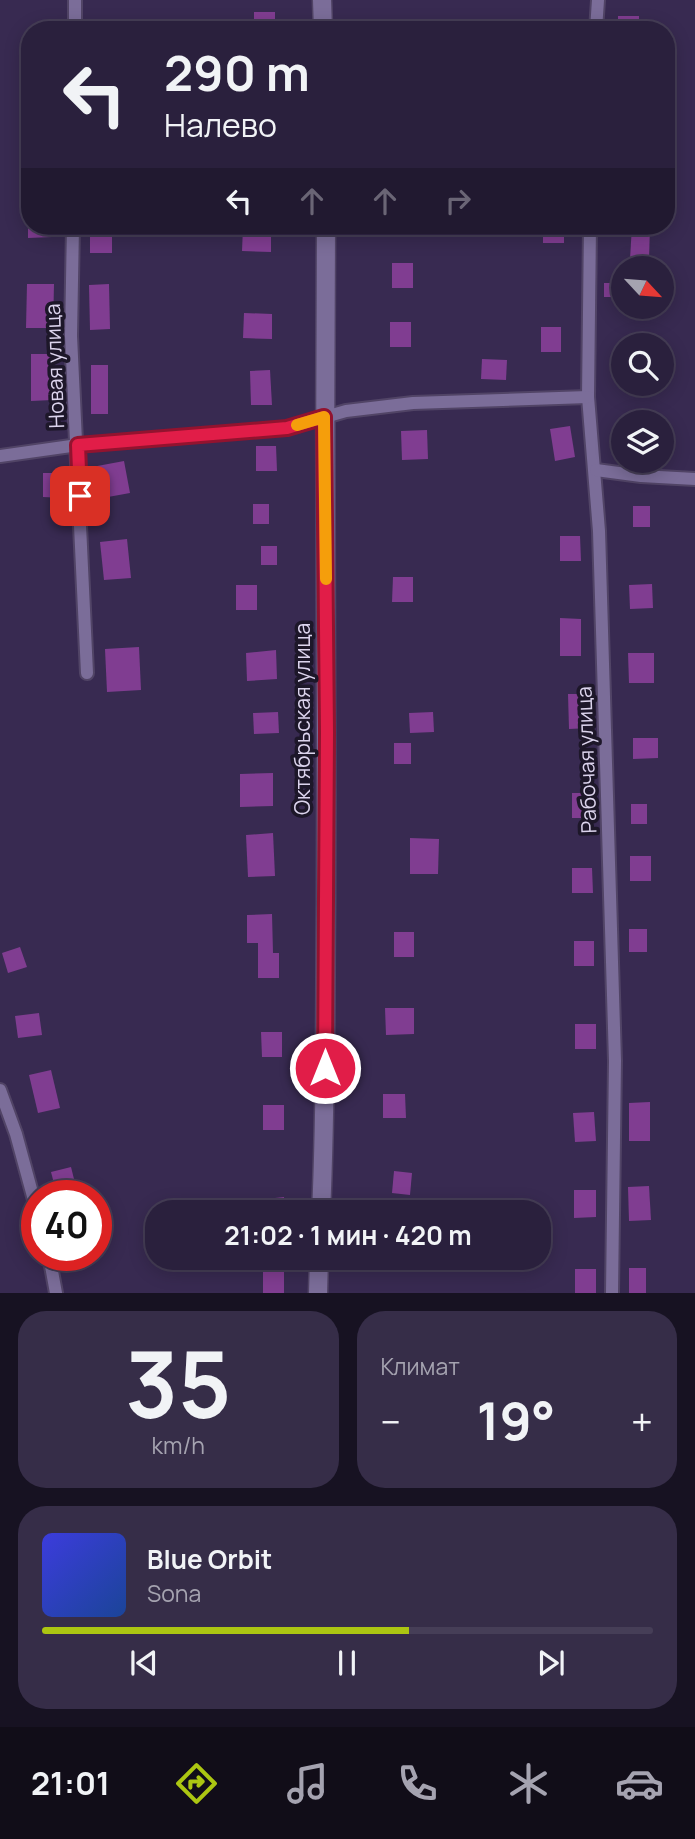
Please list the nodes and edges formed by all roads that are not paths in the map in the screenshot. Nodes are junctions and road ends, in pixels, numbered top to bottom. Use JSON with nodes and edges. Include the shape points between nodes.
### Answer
{"nodes":[{"id":1,"x":75,"y":0,"type":"edge"},
{"id":2,"x":323,"y":0,"type":"edge"},
{"id":3,"x":598,"y":0,"type":"edge"},
{"id":4,"x":75,"y":21,"type":"edge"},
{"id":5,"x":323,"y":21,"type":"edge"},
{"id":6,"x":597,"y":21,"type":"edge"},
{"id":7,"x":73,"y":235,"type":"edge"},
{"id":8,"x":326,"y":235,"type":"edge"},
{"id":9,"x":590,"y":235,"type":"edge"},
{"id":10,"x":588,"y":397,"type":"junction"},
{"id":11,"x":324,"y":417,"type":"junction"},
{"id":12,"x":78,"y":445,"type":"junction"},
{"id":13,"x":0,"y":456,"type":"edge"},
{"id":14,"x":596,"y":470,"type":"junction"},
{"id":15,"x":695,"y":479,"type":"edge"},
{"id":16,"x":87,"y":673,"type":"dead end"},
{"id":17,"x":0,"y":1090,"type":"edge"},
{"id":18,"x":28,"y":1180,"type":"edge"},
{"id":19,"x":322,"y":1200,"type":"edge"},
{"id":20,"x":319,"y":1270,"type":"edge"},
{"id":21,"x":52,"y":1271,"type":"edge"},
{"id":22,"x":57,"y":1293,"type":"edge"},
{"id":23,"x":318,"y":1293,"type":"edge"},
{"id":24,"x":612,"y":1293,"type":"edge"}],
"edges":[{"from":1,"to":4,"type":"street"},
{"from":2,"to":5,"type":"street"},
{"from":3,"to":6,"type":"street"},
{"from":7,"to":12,"type":"street","name":"Новая улица","via":[[71,336]]},
{"from":8,"to":11,"type":"street","name":"Октябрьская улица"},
{"from":9,"to":10,"type":"street","name":"Рабочая улица"},
{"from":10,"to":11,"type":"street","via":[[413,403]]},
{"from":10,"to":14,"type":"street","name":"Рабочая улица"},
{"from":11,"to":12,"type":"street","via":[[287,428]]},
{"from":11,"to":19,"type":"street","name":"Октябрьская улица","via":[[327,745]]},
{"from":12,"to":13,"type":"street"},
{"from":12,"to":16,"type":"street","name":"Новая улица"},
{"from":14,"to":15,"type":"street"},
{"from":14,"to":24,"type":"street","name":"Рабочая улица","via":[[615,1061]]},
{"from":17,"to":18,"type":"street"},
{"from":20,"to":23,"type":"street"},
{"from":21,"to":22,"type":"street"}]}
